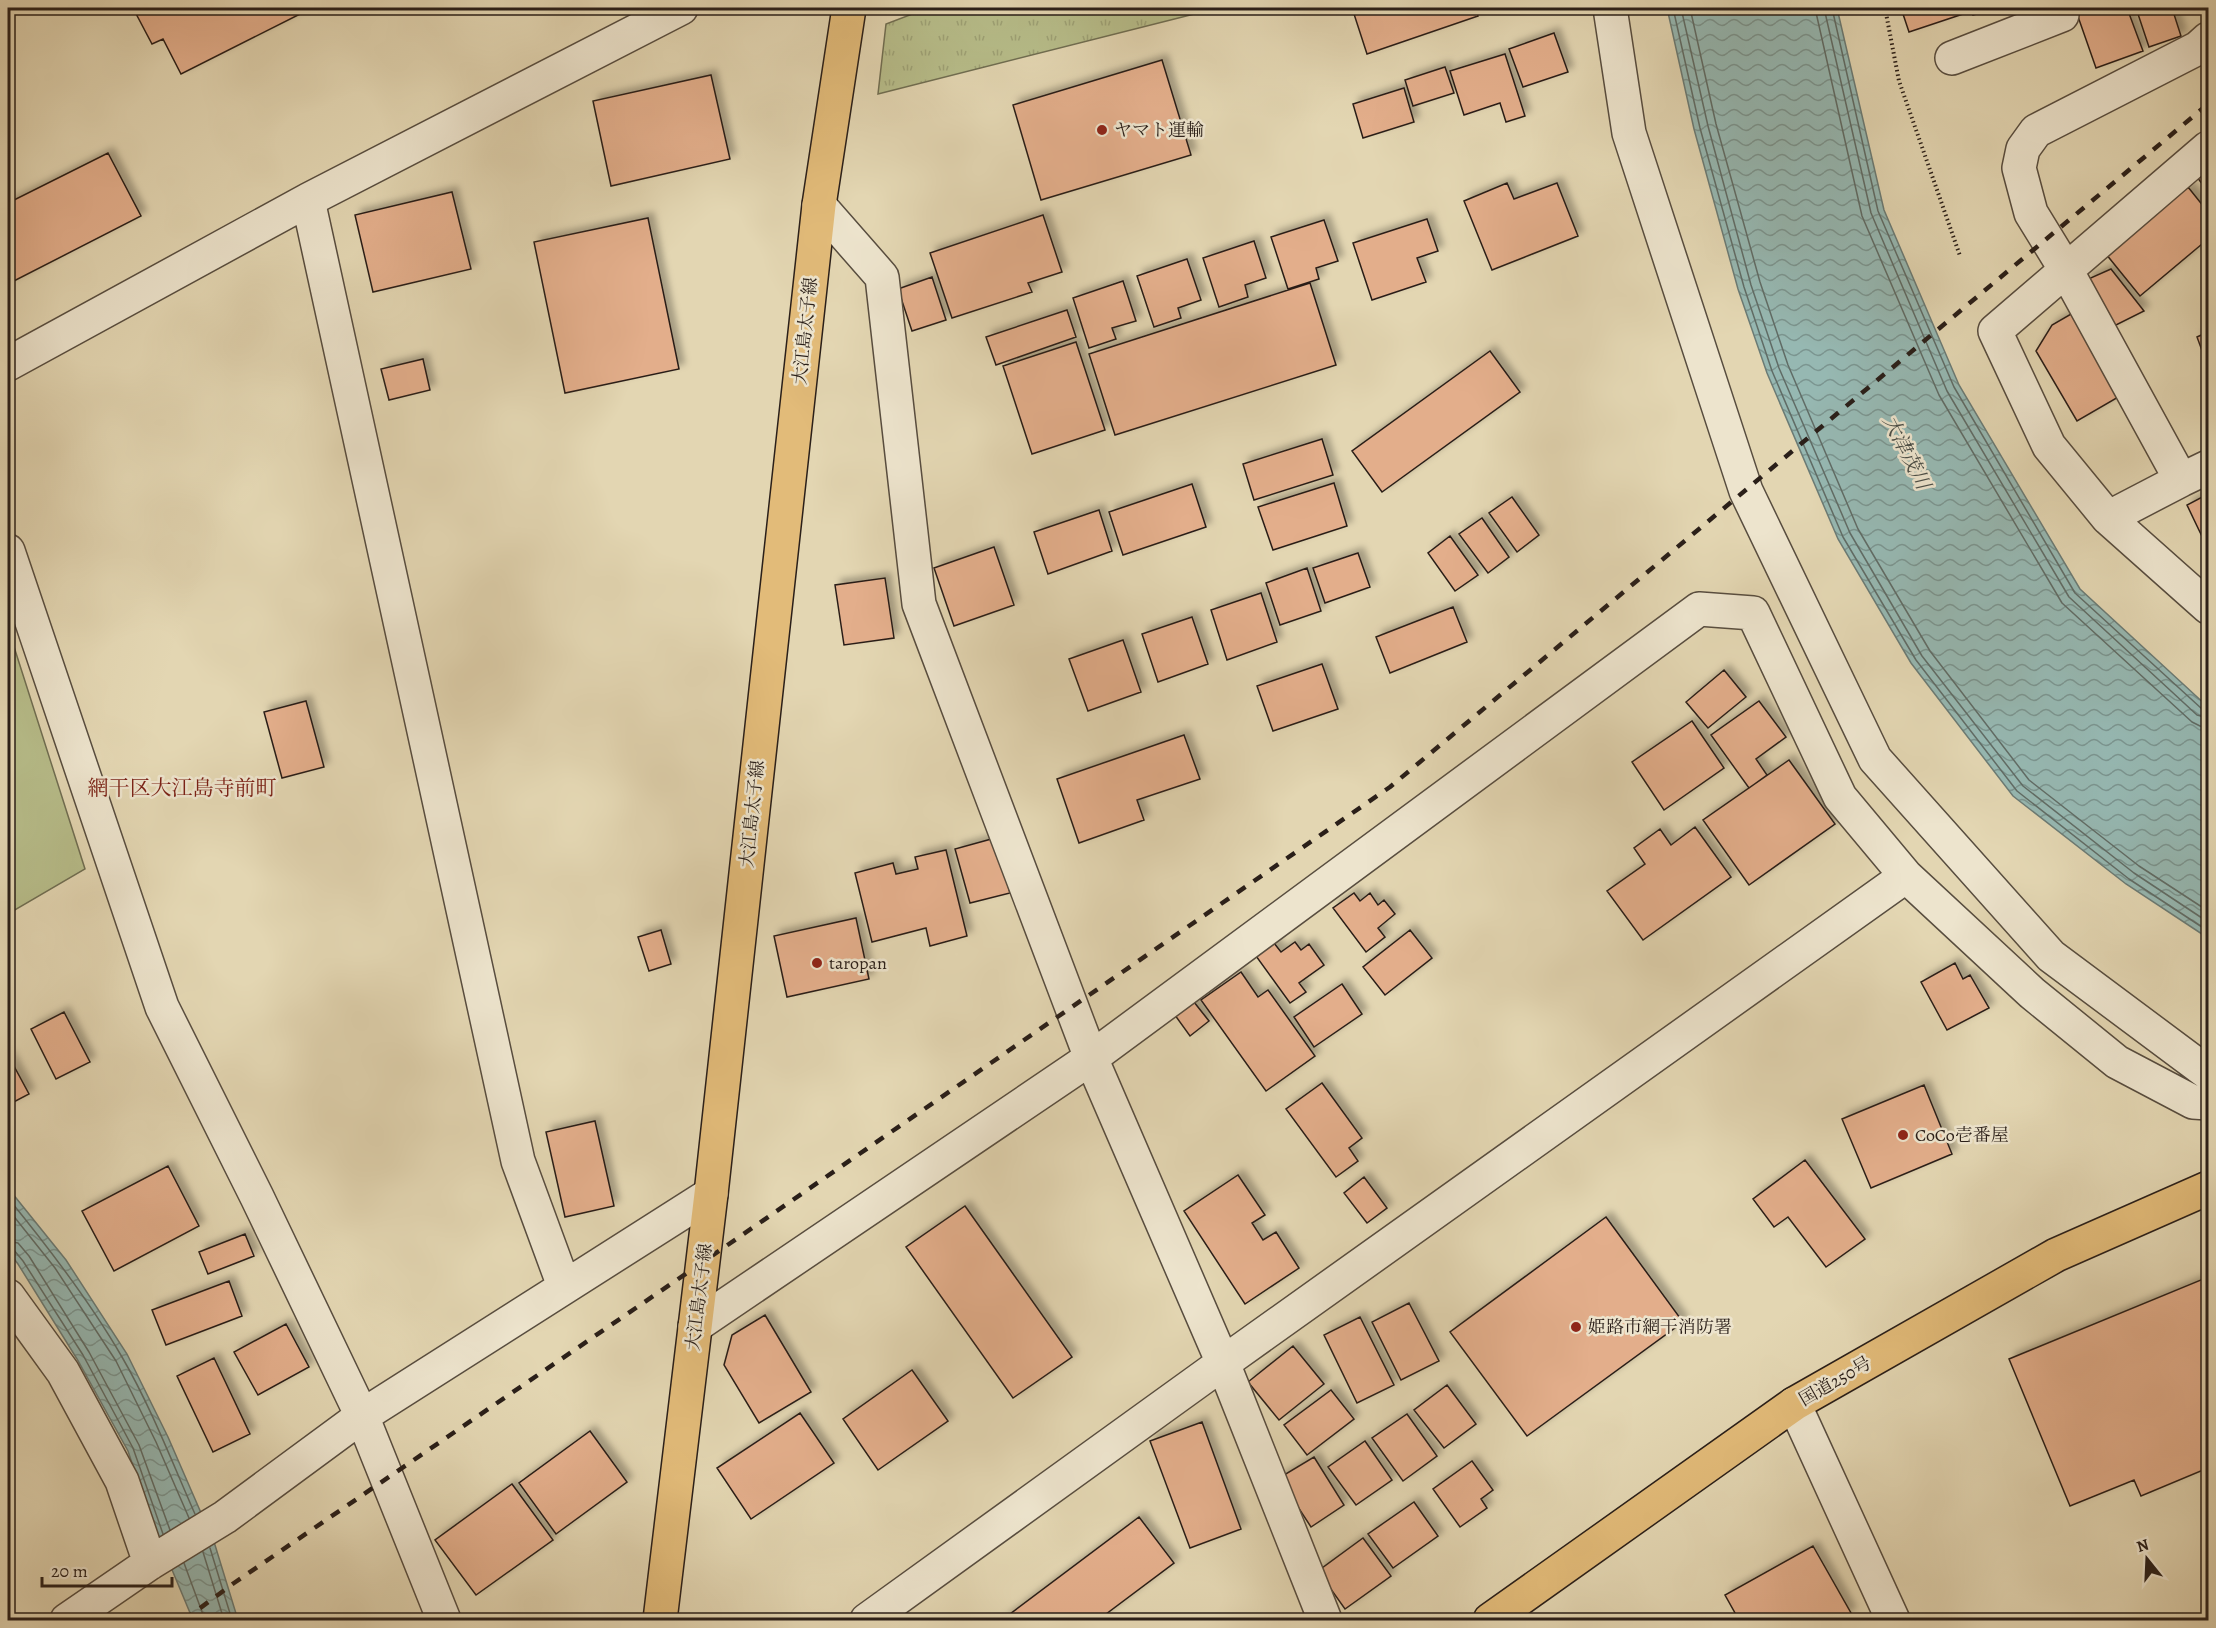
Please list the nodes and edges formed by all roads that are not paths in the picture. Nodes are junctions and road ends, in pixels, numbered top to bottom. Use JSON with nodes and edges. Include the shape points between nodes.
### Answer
{"nodes":[{"id":1,"x":681,"y":8,"type":"edge"},
{"id":2,"x":849,"y":8,"type":"edge"},
{"id":3,"x":1610,"y":8,"type":"edge"},
{"id":4,"x":2059,"y":8,"type":"edge"},
{"id":5,"x":2208,"y":39,"type":"edge"},
{"id":6,"x":1952,"y":58,"type":"dead end"},
{"id":7,"x":2208,"y":148,"type":"edge"},
{"id":8,"x":308,"y":200,"type":"junction"},
{"id":9,"x":819,"y":205,"type":"junction"},
{"id":10,"x":2066,"y":270,"type":"junction"},
{"id":11,"x":8,"y":364,"type":"edge"},
{"id":12,"x":2194,"y":473,"type":"edge"},
{"id":13,"x":2108,"y":518,"type":"junction"},
{"id":14,"x":8,"y":551,"type":"edge"},
{"id":15,"x":2208,"y":607,"type":"edge"},
{"id":16,"x":1906,"y":876,"type":"junction"},
{"id":17,"x":1091,"y":1058,"type":"junction"},
{"id":18,"x":2208,"y":1073,"type":"edge"},
{"id":19,"x":2208,"y":1103,"type":"edge"},
{"id":20,"x":2208,"y":1190,"type":"edge"},
{"id":21,"x":711,"y":1194,"type":"junction"},
{"id":22,"x":564,"y":1286,"type":"junction"},
{"id":23,"x":8,"y":1296,"type":"edge"},
{"id":24,"x":695,"y":1326,"type":"junction"},
{"id":25,"x":1223,"y":1363,"type":"junction"},
{"id":26,"x":1794,"y":1404,"type":"junction"},
{"id":27,"x":362,"y":1416,"type":"junction"},
{"id":28,"x":150,"y":1563,"type":"junction"},
{"id":29,"x":67,"y":1620,"type":"edge"},
{"id":30,"x":444,"y":1620,"type":"edge"},
{"id":31,"x":660,"y":1620,"type":"edge"},
{"id":32,"x":867,"y":1620,"type":"edge"},
{"id":33,"x":1325,"y":1620,"type":"edge"},
{"id":34,"x":1490,"y":1620,"type":"edge"},
{"id":35,"x":1893,"y":1620,"type":"edge"}],
"edges":[{"from":1,"to":8,"type":"street"},
{"from":2,"to":9,"type":"main road","name":"大江島太子線"},
{"from":3,"to":18,"type":"street","via":[[1629,133],[1746,491],[1875,759],[2050,956]]},
{"from":4,"to":6,"type":"street","via":[[2062,15]]},
{"from":5,"to":10,"type":"street","via":[[2198,48],[2036,131],[2023,149],[2019,168],[2031,213]]},
{"from":7,"to":10,"type":"street"},
{"from":8,"to":11,"type":"street"},
{"from":8,"to":22,"type":"street","via":[[518,1161]]},
{"from":9,"to":17,"type":"street","via":[[882,277],[919,604]]},
{"from":9,"to":21,"type":"main road","name":"大江島太子線"},
{"from":10,"to":12,"type":"street"},
{"from":10,"to":13,"type":"street","via":[[1995,331],[2049,446]]},
{"from":12,"to":13,"type":"street"},
{"from":13,"to":15,"type":"street"},
{"from":14,"to":27,"type":"street","via":[[162,1007]]},
{"from":16,"to":17,"type":"street","via":[[1840,797],[1753,612],[1699,609]]},
{"from":16,"to":19,"type":"street","via":[[2032,993],[2117,1062],[2193,1102]]},
{"from":16,"to":25,"type":"street"},
{"from":17,"to":24,"type":"street"},
{"from":17,"to":25,"type":"street"},
{"from":20,"to":26,"type":"main road","name":"国道250号","via":[[2056,1255]]},
{"from":21,"to":22,"type":"street"},
{"from":21,"to":24,"type":"main road","name":"大江島太子線"},
{"from":22,"to":27,"type":"street"},
{"from":23,"to":28,"type":"street","via":[[63,1372],[122,1480]]},
{"from":24,"to":31,"type":"main road","name":"大江島太子線"},
{"from":25,"to":32,"type":"street"},
{"from":25,"to":33,"type":"street"},
{"from":26,"to":34,"type":"main road","name":"国道250号"},
{"from":26,"to":35,"type":"street"},
{"from":27,"to":28,"type":"street","via":[[225,1517]]},
{"from":27,"to":30,"type":"street"},
{"from":28,"to":29,"type":"street"}]}
